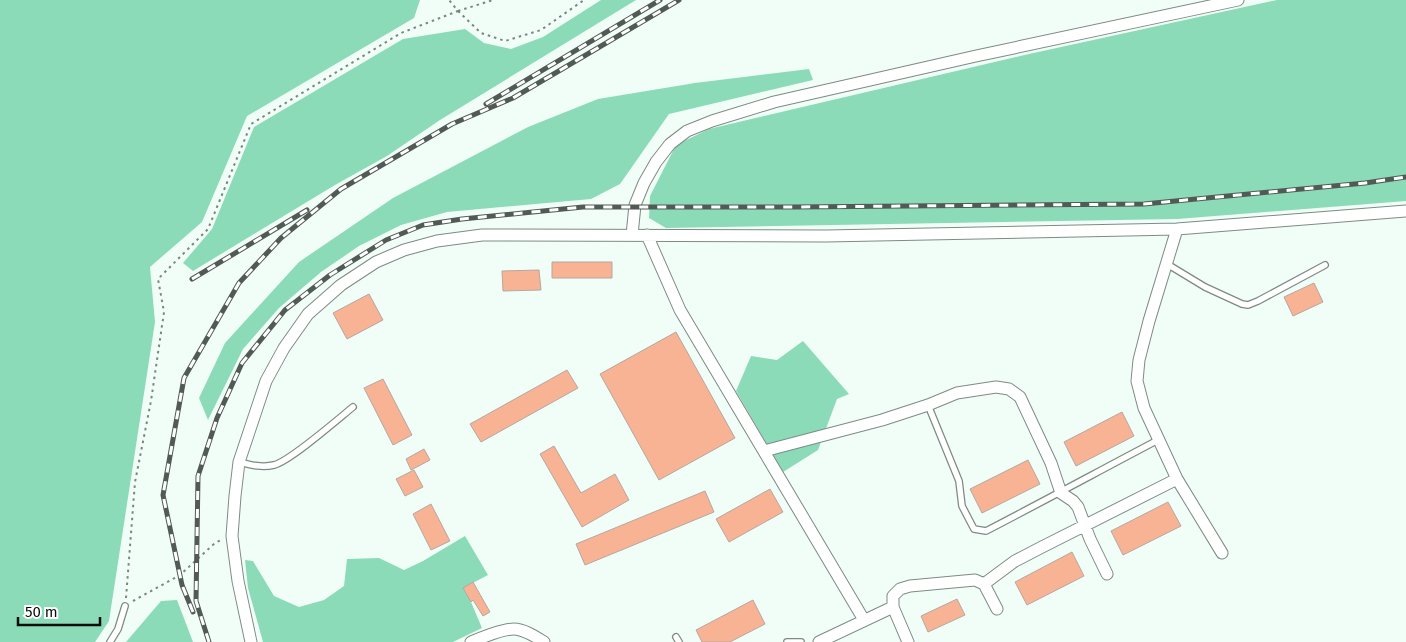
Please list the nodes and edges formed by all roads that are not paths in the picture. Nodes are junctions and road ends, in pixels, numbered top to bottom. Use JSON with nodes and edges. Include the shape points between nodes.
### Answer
{"nodes":[{"id":1,"x":1238,"y":0,"type":"edge"},
{"id":2,"x":1406,"y":211,"type":"edge"},
{"id":3,"x":1177,"y":229,"type":"junction"},
{"id":4,"x":632,"y":235,"type":"junction"},
{"id":5,"x":647,"y":235,"type":"junction"},
{"id":6,"x":1167,"y":264,"type":"junction"},
{"id":7,"x":1325,"y":265,"type":"dead end"},
{"id":8,"x":928,"y":405,"type":"junction"},
{"id":9,"x":352,"y":407,"type":"dead end"},
{"id":10,"x":1158,"y":440,"type":"junction"},
{"id":11,"x":764,"y":451,"type":"junction"},
{"id":12,"x":239,"y":462,"type":"junction"},
{"id":13,"x":1177,"y":479,"type":"junction"},
{"id":14,"x":1061,"y":493,"type":"junction"},
{"id":15,"x":1085,"y":526,"type":"junction"},
{"id":16,"x":1222,"y":553,"type":"dead end"},
{"id":17,"x":1107,"y":574,"type":"dead end"},
{"id":18,"x":984,"y":584,"type":"junction"},
{"id":19,"x":125,"y":606,"type":"road end"},
{"id":20,"x":893,"y":607,"type":"junction"},
{"id":21,"x":997,"y":609,"type":"dead end"},
{"id":22,"x":864,"y":620,"type":"junction"},
{"id":23,"x":110,"y":642,"type":"edge"},
{"id":24,"x":251,"y":642,"type":"edge"},
{"id":25,"x":471,"y":642,"type":"edge"},
{"id":26,"x":544,"y":642,"type":"edge"},
{"id":27,"x":787,"y":642,"type":"edge"},
{"id":28,"x":801,"y":642,"type":"edge"},
{"id":29,"x":819,"y":642,"type":"edge"},
{"id":30,"x":908,"y":642,"type":"edge"}],
"edges":[{"from":1,"to":4,"type":"street","via":[[784,100],[704,124],[687,131],[670,144],[656,162],[635,205]]},
{"from":2,"to":3,"type":"street"},
{"from":3,"to":5,"type":"street","via":[[826,236]]},
{"from":3,"to":6,"type":"street"},
{"from":4,"to":5,"type":"street"},
{"from":4,"to":12,"type":"street","via":[[482,235],[437,241],[376,262],[341,285],[308,314],[284,348],[266,382]]},
{"from":5,"to":11,"type":"street","via":[[680,310]]},
{"from":6,"to":7,"type":"lane","via":[[1205,287],[1248,305]]},
{"from":6,"to":10,"type":"street","via":[[1149,321],[1136,381]]},
{"from":8,"to":11,"type":"street"},
{"from":8,"to":14,"type":"street","via":[[957,393],[996,387],[1009,389],[1020,397],[1051,463]]},
{"from":8,"to":14,"type":"lane","via":[[959,481],[962,506],[974,530],[986,531]]},
{"from":9,"to":12,"type":"lane","via":[[276,464],[261,467]]},
{"from":10,"to":13,"type":"street"},
{"from":10,"to":14,"type":"lane"},
{"from":11,"to":22,"type":"street"},
{"from":12,"to":24,"type":"street","via":[[232,536]]},
{"from":13,"to":15,"type":"street"},
{"from":13,"to":16,"type":"street"},
{"from":14,"to":15,"type":"street","via":[[1078,507]]},
{"from":15,"to":17,"type":"street"},
{"from":15,"to":18,"type":"street","via":[[1016,562]]},
{"from":18,"to":20,"type":"street","via":[[975,580],[910,586],[893,596]]},
{"from":18,"to":21,"type":"street"},
{"from":19,"to":23,"type":"lane"},
{"from":20,"to":22,"type":"street"},
{"from":20,"to":30,"type":"street"},
{"from":22,"to":29,"type":"street"},
{"from":25,"to":26,"type":"street","via":[[515,629]]},
{"from":27,"to":28,"type":"lane"}]}
